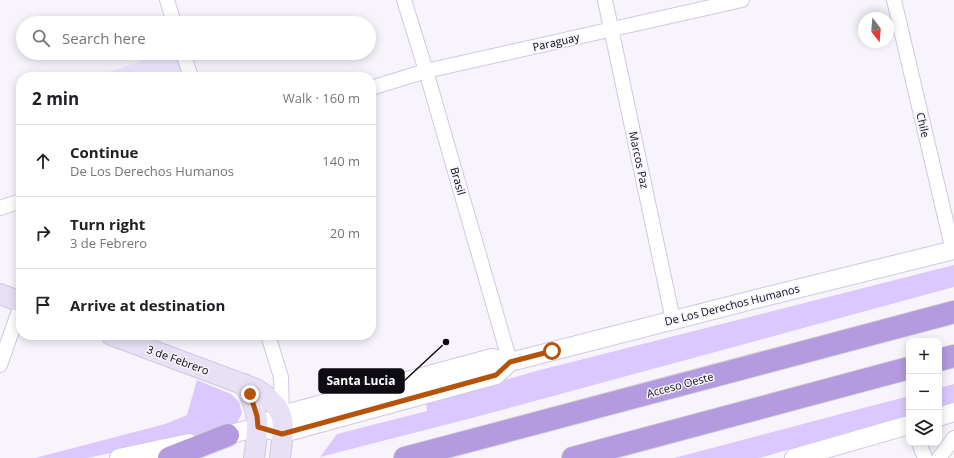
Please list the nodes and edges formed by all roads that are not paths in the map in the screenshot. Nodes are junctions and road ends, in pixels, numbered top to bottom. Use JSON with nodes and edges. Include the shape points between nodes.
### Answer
{"nodes":[{"id":1,"x":167,"y":0,"type":"edge"},
{"id":2,"x":404,"y":0,"type":"edge"},
{"id":3,"x":605,"y":0,"type":"edge"},
{"id":4,"x":742,"y":0,"type":"edge"},
{"id":5,"x":894,"y":0,"type":"edge"},
{"id":6,"x":172,"y":16,"type":"edge"},
{"id":7,"x":612,"y":29,"type":"junction"},
{"id":8,"x":185,"y":60,"type":"edge"},
{"id":9,"x":426,"y":71,"type":"junction"},
{"id":10,"x":189,"y":72,"type":"edge"},
{"id":11,"x":376,"y":86,"type":"edge"},
{"id":12,"x":16,"y":203,"type":"edge"},
{"id":13,"x":0,"y":208,"type":"edge"},
{"id":14,"x":953,"y":251,"type":"edge"},
{"id":15,"x":0,"y":294,"type":"edge"},
{"id":16,"x":16,"y":300,"type":"edge"},
{"id":17,"x":954,"y":312,"type":"edge"},
{"id":18,"x":16,"y":319,"type":"edge"},
{"id":19,"x":673,"y":320,"type":"junction"},
{"id":20,"x":125,"y":340,"type":"edge"},
{"id":21,"x":270,"y":340,"type":"edge"},
{"id":22,"x":954,"y":356,"type":"edge"},
{"id":23,"x":942,"y":359,"type":"edge"},
{"id":24,"x":510,"y":362,"type":"junction"},
{"id":25,"x":0,"y":365,"type":"edge"},
{"id":26,"x":906,"y":369,"type":"edge"},
{"id":27,"x":244,"y":384,"type":"junction"},
{"id":28,"x":954,"y":412,"type":"edge"},
{"id":29,"x":942,"y":416,"type":"edge"},
{"id":30,"x":282,"y":424,"type":"junction"},
{"id":31,"x":906,"y":426,"type":"edge"},
{"id":32,"x":258,"y":427,"type":"junction"},
{"id":33,"x":228,"y":435,"type":"junction"},
{"id":34,"x":954,"y":438,"type":"edge"},
{"id":35,"x":920,"y":446,"type":"edge"},
{"id":36,"x":119,"y":458,"type":"edge"},
{"id":37,"x":169,"y":458,"type":"edge"},
{"id":38,"x":254,"y":458,"type":"edge"},
{"id":39,"x":280,"y":458,"type":"edge"},
{"id":40,"x":406,"y":458,"type":"edge"},
{"id":41,"x":573,"y":458,"type":"edge"},
{"id":42,"x":794,"y":458,"type":"edge"},
{"id":43,"x":925,"y":458,"type":"edge"},
{"id":44,"x":939,"y":458,"type":"edge"}],
"edges":[{"from":1,"to":6,"type":"street"},
{"from":2,"to":9,"type":"street","name":"Brasil"},
{"from":3,"to":7,"type":"street","name":"Marcos Paz"},
{"from":4,"to":7,"type":"street","name":"Paraguay"},
{"from":5,"to":14,"type":"street","name":"Chile"},
{"from":7,"to":9,"type":"street","name":"Paraguay"},
{"from":7,"to":19,"type":"street","name":"Marcos Paz"},
{"from":8,"to":10,"type":"street"},
{"from":9,"to":11,"type":"street","name":"Paraguay"},
{"from":9,"to":24,"type":"street","name":"Brasil"},
{"from":12,"to":13,"type":"street"},
{"from":14,"to":19,"type":"street","name":"De Los Derechos Humanos"},
{"from":15,"to":16,"type":"main road"},
{"from":17,"to":40,"type":"highway","name":"Acceso Oeste"},
{"from":18,"to":25,"type":"street"},
{"from":19,"to":24,"type":"street","name":"De Los Derechos Humanos"},
{"from":20,"to":27,"type":"main road","name":"3 de Febrero"},
{"from":21,"to":30,"type":"street","via":[[281,377]]},
{"from":22,"to":23,"type":"highway"},
{"from":24,"to":30,"type":"street","name":"De Los Derechos Humanos","via":[[492,358]]},
{"from":26,"to":41,"type":"highway"},
{"from":27,"to":30,"type":"main road","name":"3 de Febrero","via":[[256,389],[276,405]]},
{"from":27,"to":32,"type":"main road","via":[[254,405]]},
{"from":28,"to":29,"type":"street"},
{"from":30,"to":32,"type":"street","name":"De Los Derechos Humanos"},
{"from":30,"to":39,"type":"main road"},
{"from":31,"to":42,"type":"street"},
{"from":32,"to":33,"type":"street","name":"De Los Derechos Humanos"},
{"from":32,"to":38,"type":"main road"},
{"from":33,"to":36,"type":"street","name":"De Los Derechos Humanos"},
{"from":33,"to":37,"type":"highway"},
{"from":34,"to":44,"type":"street"},
{"from":35,"to":43,"type":"street"}]}
